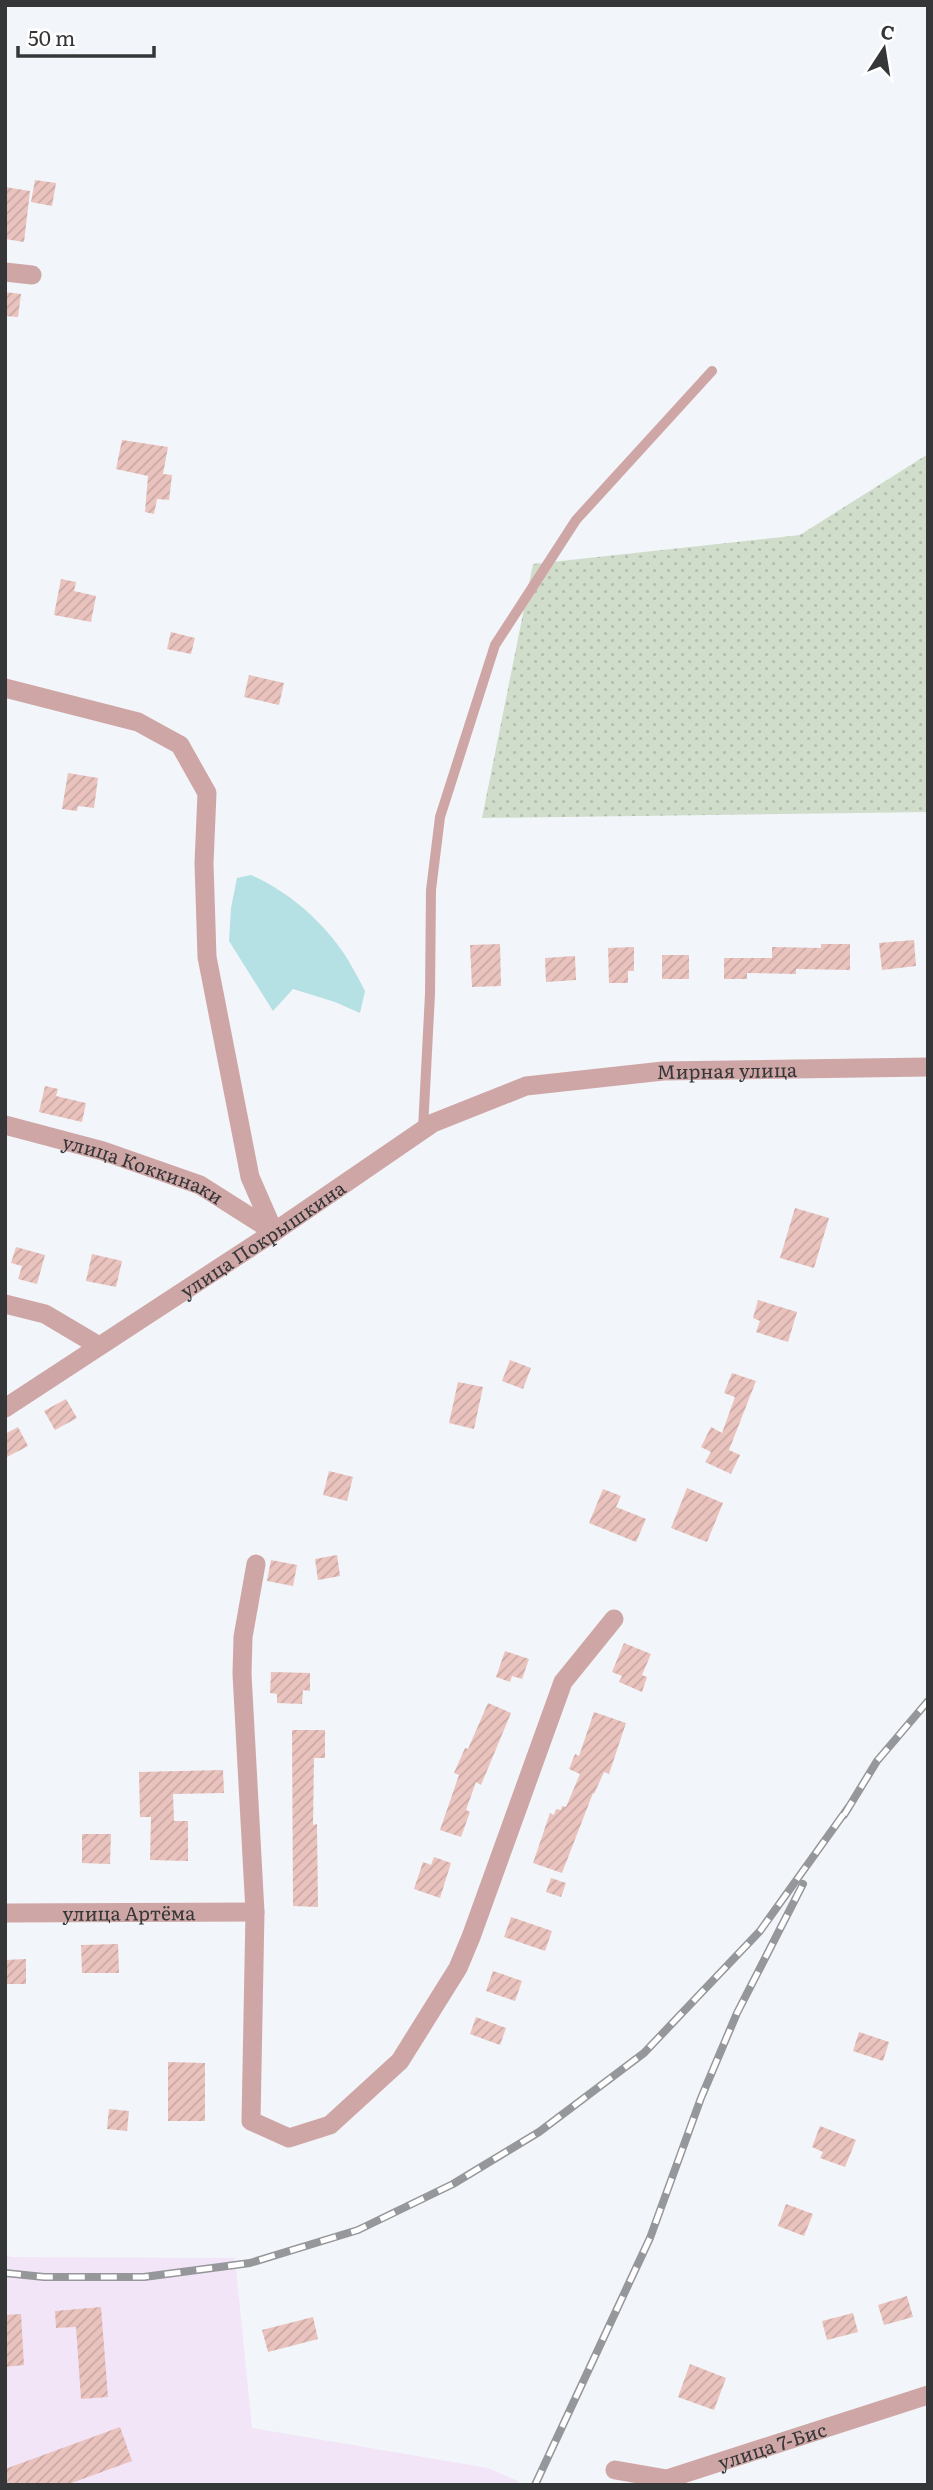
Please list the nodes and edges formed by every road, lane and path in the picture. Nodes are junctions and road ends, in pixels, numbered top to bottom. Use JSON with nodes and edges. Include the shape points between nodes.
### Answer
{"nodes":[{"id":1,"x":5,"y":272,"type":"edge"},
{"id":2,"x":32,"y":275,"type":"dead end"},
{"id":3,"x":712,"y":371,"type":"dead end"},
{"id":4,"x":5,"y":688,"type":"edge"},
{"id":5,"x":928,"y":1067,"type":"edge"},
{"id":6,"x":526,"y":1086,"type":"joint"},
{"id":7,"x":5,"y":1125,"type":"edge"},
{"id":8,"x":423,"y":1129,"type":"junction"},
{"id":9,"x":274,"y":1232,"type":"junction"},
{"id":10,"x":5,"y":1304,"type":"edge"},
{"id":11,"x":99,"y":1346,"type":"junction"},
{"id":12,"x":5,"y":1408,"type":"edge"},
{"id":13,"x":256,"y":1564,"type":"dead end"},
{"id":14,"x":614,"y":1619,"type":"dead end"},
{"id":15,"x":255,"y":1912,"type":"junction"},
{"id":16,"x":5,"y":1913,"type":"edge"},
{"id":17,"x":928,"y":2395,"type":"edge"},
{"id":18,"x":615,"y":2470,"type":"dead end"}],
"edges":[{"from":1,"to":2,"type":"street"},
{"from":3,"to":8,"type":"lane","via":[[576,520],[495,645],[440,817],[431,890]]},
{"from":4,"to":9,"type":"street","via":[[138,722],[180,745],[207,793],[207,957],[250,1177]]},
{"from":5,"to":6,"type":"street","name":"Мирная улица","via":[[663,1071]]},
{"from":6,"to":8,"type":"street","name":"улица Покрышкина"},
{"from":7,"to":9,"type":"street","name":"улица Коккинаки","via":[[103,1151],[200,1185]]},
{"from":8,"to":9,"type":"street","name":"улица Покрышкина"},
{"from":9,"to":11,"type":"street","name":"улица Покрышкина"},
{"from":10,"to":11,"type":"street","via":[[46,1314]]},
{"from":11,"to":12,"type":"street","name":"улица Покрышкина"},
{"from":13,"to":15,"type":"street","via":[[243,1637],[242,1674]]},
{"from":14,"to":15,"type":"street","via":[[564,1682],[458,1968],[400,2061],[330,2125],[289,2138],[251,2121]]},
{"from":15,"to":16,"type":"street","name":"улица Артёма"},
{"from":17,"to":18,"type":"street","name":"улица 7-Бис","via":[[667,2479]]}]}
